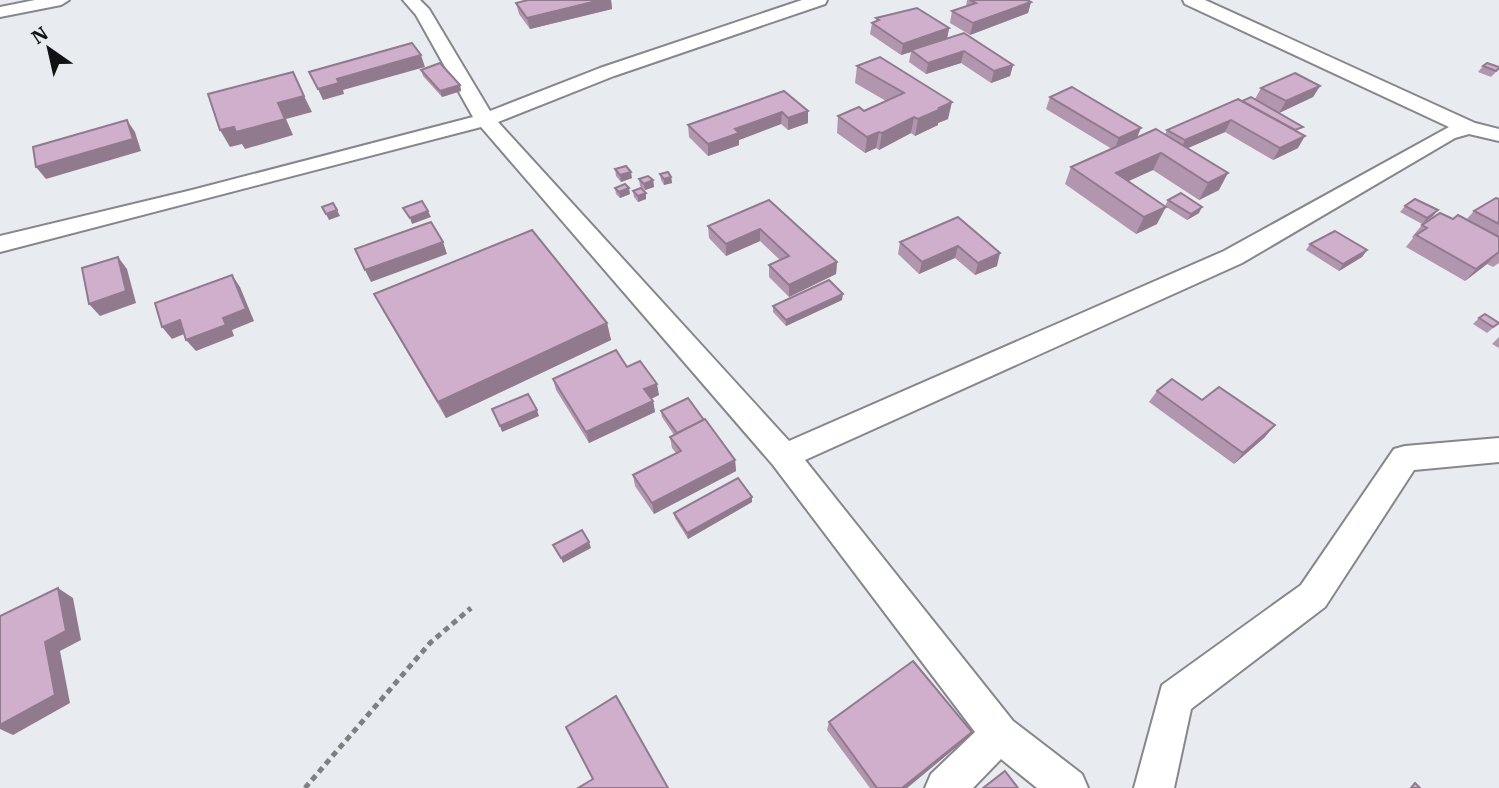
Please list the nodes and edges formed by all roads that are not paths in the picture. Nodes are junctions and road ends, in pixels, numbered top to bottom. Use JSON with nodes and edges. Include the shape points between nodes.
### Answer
{"nodes":[{"id":1,"x":61,"y":0,"type":"edge"},
{"id":2,"x":411,"y":0,"type":"edge"},
{"id":3,"x":819,"y":0,"type":"edge"},
{"id":4,"x":1191,"y":0,"type":"edge"},
{"id":5,"x":0,"y":12,"type":"edge"},
{"id":6,"x":485,"y":120,"type":"junction"},
{"id":7,"x":1468,"y":128,"type":"junction"},
{"id":8,"x":1499,"y":135,"type":"edge"},
{"id":9,"x":0,"y":244,"type":"edge"},
{"id":10,"x":1499,"y":450,"type":"edge"},
{"id":11,"x":784,"y":456,"type":"junction"},
{"id":12,"x":1000,"y":734,"type":"junction"},
{"id":13,"x":945,"y":788,"type":"edge"},
{"id":14,"x":1068,"y":788,"type":"edge"},
{"id":15,"x":1154,"y":788,"type":"edge"}],
"edges":[{"from":1,"to":5,"type":"street"},
{"from":2,"to":6,"type":"street"},
{"from":3,"to":6,"type":"street","via":[[607,72]]},
{"from":4,"to":7,"type":"street"},
{"from":6,"to":9,"type":"street"},
{"from":6,"to":11,"type":"street"},
{"from":7,"to":8,"type":"street"},
{"from":7,"to":11,"type":"street","via":[[1448,134],[1233,257]]},
{"from":10,"to":15,"type":"street","via":[[1405,458],[1313,596],[1175,698]]},
{"from":11,"to":12,"type":"street"},
{"from":12,"to":13,"type":"street"},
{"from":12,"to":14,"type":"street"}]}
